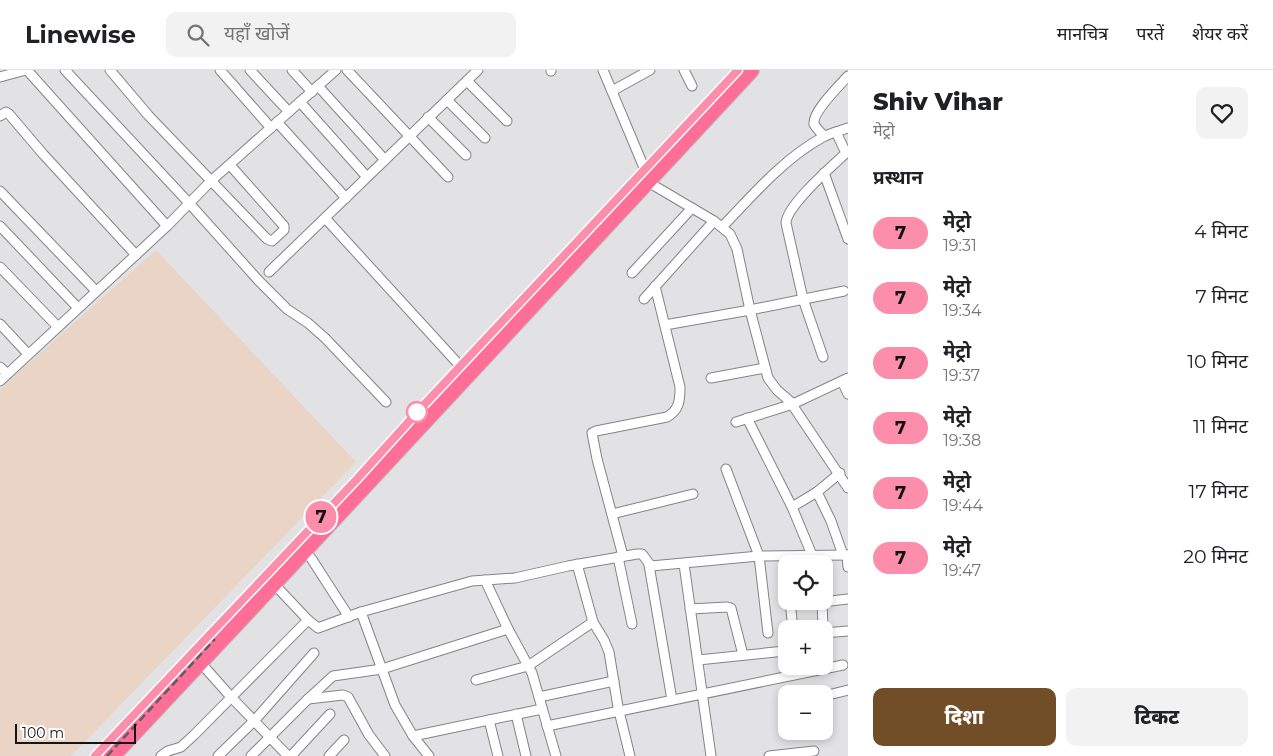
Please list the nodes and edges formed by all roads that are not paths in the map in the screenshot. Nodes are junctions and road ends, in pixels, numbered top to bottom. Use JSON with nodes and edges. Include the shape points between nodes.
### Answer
{"nodes":[{"id":1,"x":26,"y":70,"type":"edge"},
{"id":2,"x":65,"y":70,"type":"edge"},
{"id":3,"x":110,"y":70,"type":"edge"},
{"id":4,"x":220,"y":70,"type":"edge"},
{"id":5,"x":250,"y":70,"type":"edge"},
{"id":6,"x":292,"y":70,"type":"edge"},
{"id":7,"x":347,"y":70,"type":"edge"},
{"id":8,"x":604,"y":70,"type":"edge"},
{"id":9,"x":650,"y":70,"type":"edge"},
{"id":10,"x":684,"y":70,"type":"edge"},
{"id":11,"x":738,"y":70,"type":"edge"},
{"id":12,"x":751,"y":70,"type":"edge"},
{"id":13,"x":330,"y":72,"type":"edge"},
{"id":14,"x":471,"y":74,"type":"edge"},
{"id":15,"x":848,"y":76,"type":"edge"},
{"id":16,"x":0,"y":77,"type":"edge"},
{"id":17,"x":692,"y":86,"type":"dead end"},
{"id":18,"x":315,"y":89,"type":"junction"},
{"id":19,"x":612,"y":91,"type":"junction"},
{"id":20,"x":447,"y":100,"type":"junction"},
{"id":21,"x":300,"y":102,"type":"junction"},
{"id":22,"x":289,"y":112,"type":"junction"},
{"id":23,"x":0,"y":116,"type":"edge"},
{"id":24,"x":428,"y":117,"type":"junction"},
{"id":25,"x":507,"y":122,"type":"dead end"},
{"id":26,"x":274,"y":125,"type":"junction"},
{"id":27,"x":848,"y":128,"type":"edge"},
{"id":28,"x":836,"y":132,"type":"junction"},
{"id":29,"x":409,"y":136,"type":"junction"},
{"id":30,"x":824,"y":136,"type":"junction"},
{"id":31,"x":485,"y":138,"type":"dead end"},
{"id":32,"x":466,"y":155,"type":"dead end"},
{"id":33,"x":847,"y":156,"type":"edge"},
{"id":34,"x":385,"y":160,"type":"junction"},
{"id":35,"x":230,"y":165,"type":"junction"},
{"id":36,"x":824,"y":173,"type":"junction"},
{"id":37,"x":647,"y":176,"type":"junction"},
{"id":38,"x":367,"y":177,"type":"junction"},
{"id":39,"x":448,"y":177,"type":"dead end"},
{"id":40,"x":212,"y":180,"type":"junction"},
{"id":41,"x":0,"y":191,"type":"edge"},
{"id":42,"x":346,"y":198,"type":"junction"},
{"id":43,"x":189,"y":203,"type":"junction"},
{"id":44,"x":692,"y":208,"type":"junction"},
{"id":45,"x":325,"y":218,"type":"junction"},
{"id":46,"x":714,"y":221,"type":"junction"},
{"id":47,"x":0,"y":226,"type":"edge"},
{"id":48,"x":167,"y":226,"type":"junction"},
{"id":49,"x":722,"y":227,"type":"junction"},
{"id":50,"x":848,"y":239,"type":"edge"},
{"id":51,"x":136,"y":255,"type":"junction"},
{"id":52,"x":0,"y":267,"type":"edge"},
{"id":53,"x":269,"y":272,"type":"dead end"},
{"id":54,"x":632,"y":273,"type":"dead end"},
{"id":55,"x":655,"y":286,"type":"junction"},
{"id":56,"x":844,"y":290,"type":"dead end"},
{"id":57,"x":96,"y":291,"type":"junction"},
{"id":58,"x":644,"y":299,"type":"dead end"},
{"id":59,"x":802,"y":299,"type":"junction"},
{"id":60,"x":78,"y":308,"type":"junction"},
{"id":61,"x":750,"y":310,"type":"junction"},
{"id":62,"x":0,"y":324,"type":"edge"},
{"id":63,"x":665,"y":325,"type":"junction"},
{"id":64,"x":58,"y":327,"type":"junction"},
{"id":65,"x":28,"y":354,"type":"junction"},
{"id":66,"x":823,"y":357,"type":"dead end"},
{"id":67,"x":0,"y":367,"type":"edge"},
{"id":68,"x":462,"y":368,"type":"junction"},
{"id":69,"x":765,"y":368,"type":"junction"},
{"id":70,"x":3,"y":377,"type":"edge"},
{"id":71,"x":711,"y":378,"type":"dead end"},
{"id":72,"x":845,"y":379,"type":"edge"},
{"id":73,"x":848,"y":394,"type":"edge"},
{"id":74,"x":386,"y":402,"type":"dead end"},
{"id":75,"x":793,"y":404,"type":"junction"},
{"id":76,"x":746,"y":418,"type":"junction"},
{"id":77,"x":736,"y":422,"type":"dead end"},
{"id":78,"x":726,"y":469,"type":"dead end"},
{"id":79,"x":840,"y":473,"type":"junction"},
{"id":80,"x":848,"y":488,"type":"edge"},
{"id":81,"x":817,"y":492,"type":"junction"},
{"id":82,"x":693,"y":494,"type":"dead end"},
{"id":83,"x":792,"y":507,"type":"junction"},
{"id":84,"x":612,"y":514,"type":"junction"},
{"id":85,"x":816,"y":555,"type":"edge"},
{"id":86,"x":846,"y":555,"type":"edge"},
{"id":87,"x":621,"y":556,"type":"junction"},
{"id":88,"x":759,"y":556,"type":"junction"},
{"id":89,"x":833,"y":556,"type":"edge"},
{"id":90,"x":311,"y":558,"type":"dead end"},
{"id":91,"x":778,"y":559,"type":"edge"},
{"id":92,"x":577,"y":564,"type":"junction"},
{"id":93,"x":684,"y":564,"type":"junction"},
{"id":94,"x":649,"y":565,"type":"junction"},
{"id":95,"x":848,"y":567,"type":"edge"},
{"id":96,"x":485,"y":580,"type":"junction"},
{"id":97,"x":274,"y":584,"type":"junction"},
{"id":98,"x":848,"y":599,"type":"edge"},
{"id":99,"x":833,"y":601,"type":"edge"},
{"id":100,"x":690,"y":609,"type":"junction"},
{"id":101,"x":362,"y":612,"type":"junction"},
{"id":102,"x":349,"y":617,"type":"junction"},
{"id":103,"x":308,"y":620,"type":"junction"},
{"id":104,"x":593,"y":622,"type":"junction"},
{"id":105,"x":632,"y":624,"type":"dead end"},
{"id":106,"x":508,"y":629,"type":"junction"},
{"id":107,"x":848,"y":631,"type":"edge"},
{"id":108,"x":833,"y":632,"type":"edge"},
{"id":109,"x":768,"y":633,"type":"dead end"},
{"id":110,"x":778,"y":652,"type":"edge"},
{"id":111,"x":314,"y":653,"type":"dead end"},
{"id":112,"x":743,"y":655,"type":"junction"},
{"id":113,"x":698,"y":660,"type":"junction"},
{"id":114,"x":200,"y":662,"type":"junction"},
{"id":115,"x":843,"y":665,"type":"dead end"},
{"id":116,"x":528,"y":666,"type":"junction"},
{"id":117,"x":382,"y":669,"type":"junction"},
{"id":118,"x":476,"y":680,"type":"dead end"},
{"id":119,"x":614,"y":681,"type":"junction"},
{"id":120,"x":848,"y":690,"type":"edge"},
{"id":121,"x":703,"y":693,"type":"junction"},
{"id":122,"x":833,"y":694,"type":"edge"},
{"id":123,"x":231,"y":697,"type":"junction"},
{"id":124,"x":539,"y":697,"type":"junction"},
{"id":125,"x":308,"y":699,"type":"junction"},
{"id":126,"x":672,"y":700,"type":"junction"},
{"id":127,"x":542,"y":709,"type":"junction"},
{"id":128,"x":619,"y":711,"type":"junction"},
{"id":129,"x":330,"y":714,"type":"dead end"},
{"id":130,"x":516,"y":714,"type":"junction"},
{"id":131,"x":489,"y":720,"type":"junction"},
{"id":132,"x":254,"y":721,"type":"junction"},
{"id":133,"x":547,"y":726,"type":"junction"},
{"id":134,"x":413,"y":736,"type":"junction"},
{"id":135,"x":269,"y":737,"type":"junction"},
{"id":136,"x":344,"y":740,"type":"dead end"},
{"id":137,"x":814,"y":751,"type":"dead end"},
{"id":138,"x":99,"y":756,"type":"edge"},
{"id":139,"x":112,"y":756,"type":"edge"},
{"id":140,"x":161,"y":756,"type":"edge"},
{"id":141,"x":218,"y":756,"type":"edge"},
{"id":142,"x":251,"y":756,"type":"edge"},
{"id":143,"x":289,"y":756,"type":"edge"},
{"id":144,"x":329,"y":756,"type":"edge"},
{"id":145,"x":385,"y":756,"type":"edge"},
{"id":146,"x":429,"y":756,"type":"edge"},
{"id":147,"x":498,"y":756,"type":"edge"},
{"id":148,"x":526,"y":756,"type":"edge"},
{"id":149,"x":556,"y":756,"type":"edge"},
{"id":150,"x":630,"y":756,"type":"edge"},
{"id":151,"x":711,"y":756,"type":"edge"},
{"id":152,"x":770,"y":756,"type":"edge"}],
"edges":[{"from":1,"to":16,"type":"street"},
{"from":1,"to":48,"type":"street"},
{"from":2,"to":43,"type":"street"},
{"from":3,"to":40,"type":"street","via":[[148,115]]},
{"from":4,"to":26,"type":"street"},
{"from":5,"to":22,"type":"street"},
{"from":6,"to":18,"type":"street"},
{"from":7,"to":29,"type":"street"},
{"from":8,"to":19,"type":"street"},
{"from":9,"to":19,"type":"street"},
{"from":10,"to":17,"type":"street"},
{"from":11,"to":37,"type":"highway"},
{"from":12,"to":37,"type":"highway"},
{"from":13,"to":18,"type":"street"},
{"from":14,"to":20,"type":"street"},
{"from":14,"to":25,"type":"street"},
{"from":15,"to":30,"type":"street","via":[[822,106],[815,120],[815,126]]},
{"from":18,"to":21,"type":"street"},
{"from":18,"to":34,"type":"street"},
{"from":19,"to":37,"type":"street"},
{"from":20,"to":24,"type":"street"},
{"from":20,"to":31,"type":"street"},
{"from":21,"to":22,"type":"street"},
{"from":21,"to":38,"type":"street"},
{"from":22,"to":26,"type":"street"},
{"from":23,"to":51,"type":"street","via":[[6,112],[10,114]]},
{"from":24,"to":29,"type":"street"},
{"from":24,"to":32,"type":"street"},
{"from":26,"to":35,"type":"street"},
{"from":26,"to":42,"type":"street"},
{"from":27,"to":28,"type":"street"},
{"from":28,"to":30,"type":"street"},
{"from":28,"to":33,"type":"street"},
{"from":29,"to":34,"type":"street"},
{"from":29,"to":39,"type":"street"},
{"from":30,"to":49,"type":"street","via":[[775,172]]},
{"from":33,"to":36,"type":"street"},
{"from":34,"to":38,"type":"street"},
{"from":35,"to":40,"type":"street"},
{"from":35,"to":40,"type":"street","via":[[284,226],[273,240],[270,241]]},
{"from":36,"to":50,"type":"street"},
{"from":36,"to":59,"type":"street","via":[[786,217]]},
{"from":37,"to":44,"type":"street"},
{"from":37,"to":68,"type":"highway"},
{"from":37,"to":97,"type":"highway"},
{"from":38,"to":42,"type":"street"},
{"from":40,"to":43,"type":"street"},
{"from":41,"to":57,"type":"street"},
{"from":42,"to":45,"type":"street"},
{"from":43,"to":48,"type":"street"},
{"from":43,"to":74,"type":"street","via":[[266,288],[325,338]]},
{"from":44,"to":46,"type":"street"},
{"from":44,"to":54,"type":"street"},
{"from":45,"to":53,"type":"street"},
{"from":45,"to":68,"type":"street"},
{"from":46,"to":49,"type":"street"},
{"from":46,"to":55,"type":"street"},
{"from":47,"to":60,"type":"street"},
{"from":48,"to":51,"type":"street"},
{"from":49,"to":61,"type":"street","via":[[730,234],[737,249]]},
{"from":51,"to":57,"type":"street"},
{"from":52,"to":64,"type":"street"},
{"from":55,"to":58,"type":"street"},
{"from":55,"to":63,"type":"street"},
{"from":56,"to":59,"type":"street"},
{"from":57,"to":60,"type":"street"},
{"from":59,"to":61,"type":"street"},
{"from":59,"to":66,"type":"street"},
{"from":60,"to":64,"type":"street"},
{"from":61,"to":63,"type":"street"},
{"from":61,"to":69,"type":"street"},
{"from":62,"to":65,"type":"street"},
{"from":63,"to":84,"type":"street","via":[[680,387],[676,410],[663,419],[592,433]]},
{"from":64,"to":65,"type":"street"},
{"from":65,"to":70,"type":"street"},
{"from":67,"to":70,"type":"street"},
{"from":68,"to":138,"type":"highway"},
{"from":69,"to":71,"type":"street"},
{"from":69,"to":75,"type":"street","via":[[772,385]]},
{"from":72,"to":73,"type":"street"},
{"from":72,"to":75,"type":"street"},
{"from":75,"to":76,"type":"street"},
{"from":75,"to":79,"type":"street"},
{"from":76,"to":77,"type":"street"},
{"from":76,"to":83,"type":"street"},
{"from":78,"to":88,"type":"street"},
{"from":79,"to":80,"type":"street"},
{"from":79,"to":81,"type":"street"},
{"from":81,"to":83,"type":"street"},
{"from":81,"to":86,"type":"street"},
{"from":82,"to":84,"type":"street"},
{"from":83,"to":85,"type":"street"},
{"from":84,"to":87,"type":"street"},
{"from":86,"to":89,"type":"street"},
{"from":86,"to":95,"type":"street"},
{"from":87,"to":92,"type":"street"},
{"from":87,"to":94,"type":"street","via":[[642,554]]},
{"from":87,"to":105,"type":"street"},
{"from":88,"to":91,"type":"street"},
{"from":88,"to":93,"type":"street"},
{"from":88,"to":109,"type":"street"},
{"from":90,"to":102,"type":"street"},
{"from":92,"to":96,"type":"street","via":[[515,578]]},
{"from":92,"to":104,"type":"street"},
{"from":93,"to":94,"type":"street"},
{"from":93,"to":100,"type":"street"},
{"from":94,"to":126,"type":"street"},
{"from":96,"to":101,"type":"street"},
{"from":96,"to":106,"type":"street"},
{"from":97,"to":103,"type":"street"},
{"from":97,"to":114,"type":"highway"},
{"from":98,"to":99,"type":"street"},
{"from":100,"to":112,"type":"street","via":[[731,608]]},
{"from":100,"to":113,"type":"street"},
{"from":101,"to":102,"type":"street"},
{"from":101,"to":117,"type":"street"},
{"from":102,"to":103,"type":"street","via":[[318,628]]},
{"from":103,"to":123,"type":"street"},
{"from":104,"to":116,"type":"street"},
{"from":104,"to":119,"type":"street","via":[[609,652]]},
{"from":106,"to":116,"type":"street"},
{"from":106,"to":117,"type":"street"},
{"from":107,"to":108,"type":"street"},
{"from":110,"to":112,"type":"street"},
{"from":111,"to":132,"type":"street"},
{"from":112,"to":113,"type":"street"},
{"from":113,"to":121,"type":"street"},
{"from":114,"to":123,"type":"street"},
{"from":114,"to":139,"type":"highway"},
{"from":115,"to":121,"type":"street"},
{"from":116,"to":118,"type":"street"},
{"from":116,"to":124,"type":"street"},
{"from":117,"to":125,"type":"street","via":[[333,676]]},
{"from":117,"to":134,"type":"street","via":[[395,705]]},
{"from":119,"to":124,"type":"street"},
{"from":119,"to":128,"type":"street"},
{"from":120,"to":122,"type":"street"},
{"from":121,"to":126,"type":"street"},
{"from":121,"to":151,"type":"street"},
{"from":123,"to":132,"type":"street"},
{"from":123,"to":140,"type":"street","via":[[180,746]]},
{"from":124,"to":127,"type":"street"},
{"from":125,"to":135,"type":"street"},
{"from":125,"to":145,"type":"street","via":[[348,697]]},
{"from":126,"to":128,"type":"street"},
{"from":127,"to":130,"type":"street"},
{"from":127,"to":133,"type":"street"},
{"from":128,"to":133,"type":"street"},
{"from":128,"to":150,"type":"street"},
{"from":129,"to":143,"type":"street"},
{"from":130,"to":131,"type":"street"},
{"from":130,"to":148,"type":"street"},
{"from":131,"to":134,"type":"street"},
{"from":131,"to":147,"type":"street"},
{"from":132,"to":135,"type":"street"},
{"from":132,"to":141,"type":"street"},
{"from":133,"to":149,"type":"street"},
{"from":134,"to":146,"type":"street"},
{"from":135,"to":142,"type":"street"},
{"from":135,"to":143,"type":"street"},
{"from":136,"to":144,"type":"street"},
{"from":137,"to":152,"type":"street"}]}
